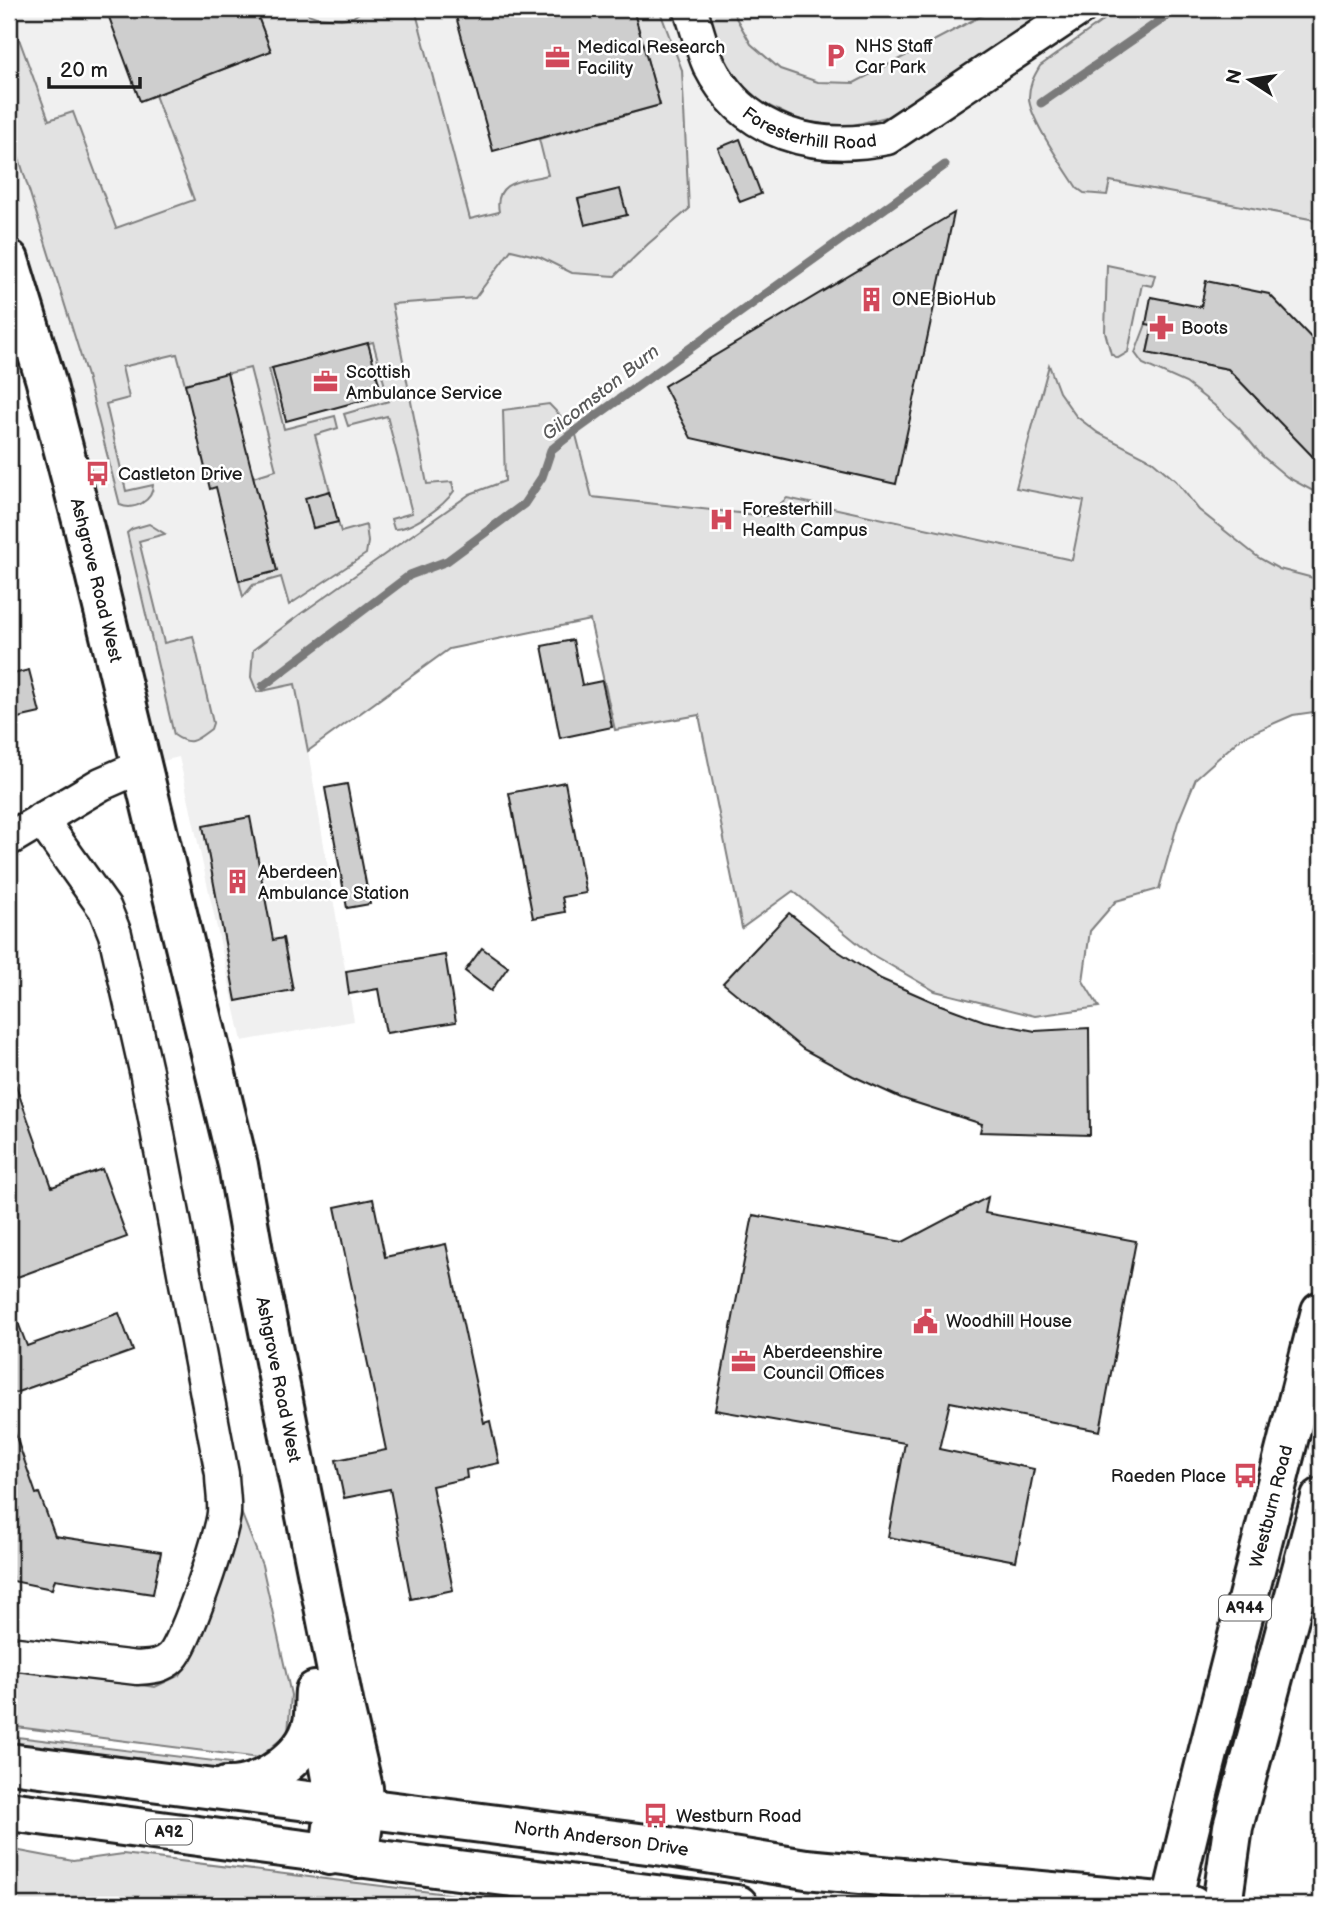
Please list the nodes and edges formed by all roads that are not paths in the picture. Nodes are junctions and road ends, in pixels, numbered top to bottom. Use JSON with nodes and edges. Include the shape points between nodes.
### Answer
{"nodes":[{"id":1,"x":690,"y":9,"type":"edge"},
{"id":2,"x":1080,"y":9,"type":"edge"},
{"id":3,"x":9,"y":260,"type":"edge"},
{"id":4,"x":142,"y":766,"type":"junction"},
{"id":5,"x":41,"y":819,"type":"junction"},
{"id":6,"x":9,"y":839,"type":"edge"},
{"id":7,"x":174,"y":902,"type":"junction"},
{"id":8,"x":1321,"y":1311,"type":"edge"},
{"id":9,"x":1321,"y":1498,"type":"edge"},
{"id":10,"x":9,"y":1653,"type":"edge"},
{"id":11,"x":315,"y":1691,"type":"junction"},
{"id":12,"x":9,"y":1763,"type":"edge"},
{"id":13,"x":182,"y":1785,"type":"junction"},
{"id":14,"x":351,"y":1808,"type":"junction"},
{"id":15,"x":9,"y":1811,"type":"edge"},
{"id":16,"x":343,"y":1857,"type":"junction"},
{"id":17,"x":738,"y":1905,"type":"edge"},
{"id":18,"x":1178,"y":1905,"type":"edge"},
{"id":19,"x":1222,"y":1905,"type":"edge"}],
"edges":[{"from":1,"to":2,"type":"street","name":"Foresterhill Road","via":[[709,64],[726,92],[749,114],[770,128],[833,144],[887,138]]},
{"from":3,"to":4,"type":"main road","name":"Ashgrove Road West","via":[[45,378]]},
{"from":4,"to":5,"type":"street"},
{"from":4,"to":7,"type":"main road","name":"Ashgrove Road West"},
{"from":5,"to":6,"type":"street"},
{"from":5,"to":10,"type":"street","via":[[105,909],[115,934],[146,1070],[222,1474],[224,1512],[187,1628],[174,1656],[158,1667]]},
{"from":7,"to":11,"type":"main road","name":"Ashgrove Road West","via":[[232,1265]]},
{"from":7,"to":14,"type":"main road","name":"Ashgrove Road West","via":[[238,1165],[363,1788]]},
{"from":8,"to":18,"type":"main road","name":"Westburn Road","number":"A944","via":[[1202,1777]]},
{"from":9,"to":19,"type":"main road","number":"A944","via":[[1233,1827]]},
{"from":11,"to":13,"type":"main road","via":[[313,1724],[304,1745],[291,1759],[265,1777],[236,1787]]},
{"from":11,"to":14,"type":"main road","name":"Ashgrove Road West"},
{"from":12,"to":13,"type":"main road","name":"North Anderson Drive"},
{"from":13,"to":14,"type":"main road","name":"North Anderson Drive"},
{"from":14,"to":16,"type":"main road","name":"Ashgrove Road West"},
{"from":14,"to":18,"type":"main road","name":"North Anderson Drive","via":[[663,1846],[806,1869]]},
{"from":15,"to":16,"type":"main road","number":"A92"},
{"from":16,"to":17,"type":"main road","number":"A92"}]}
